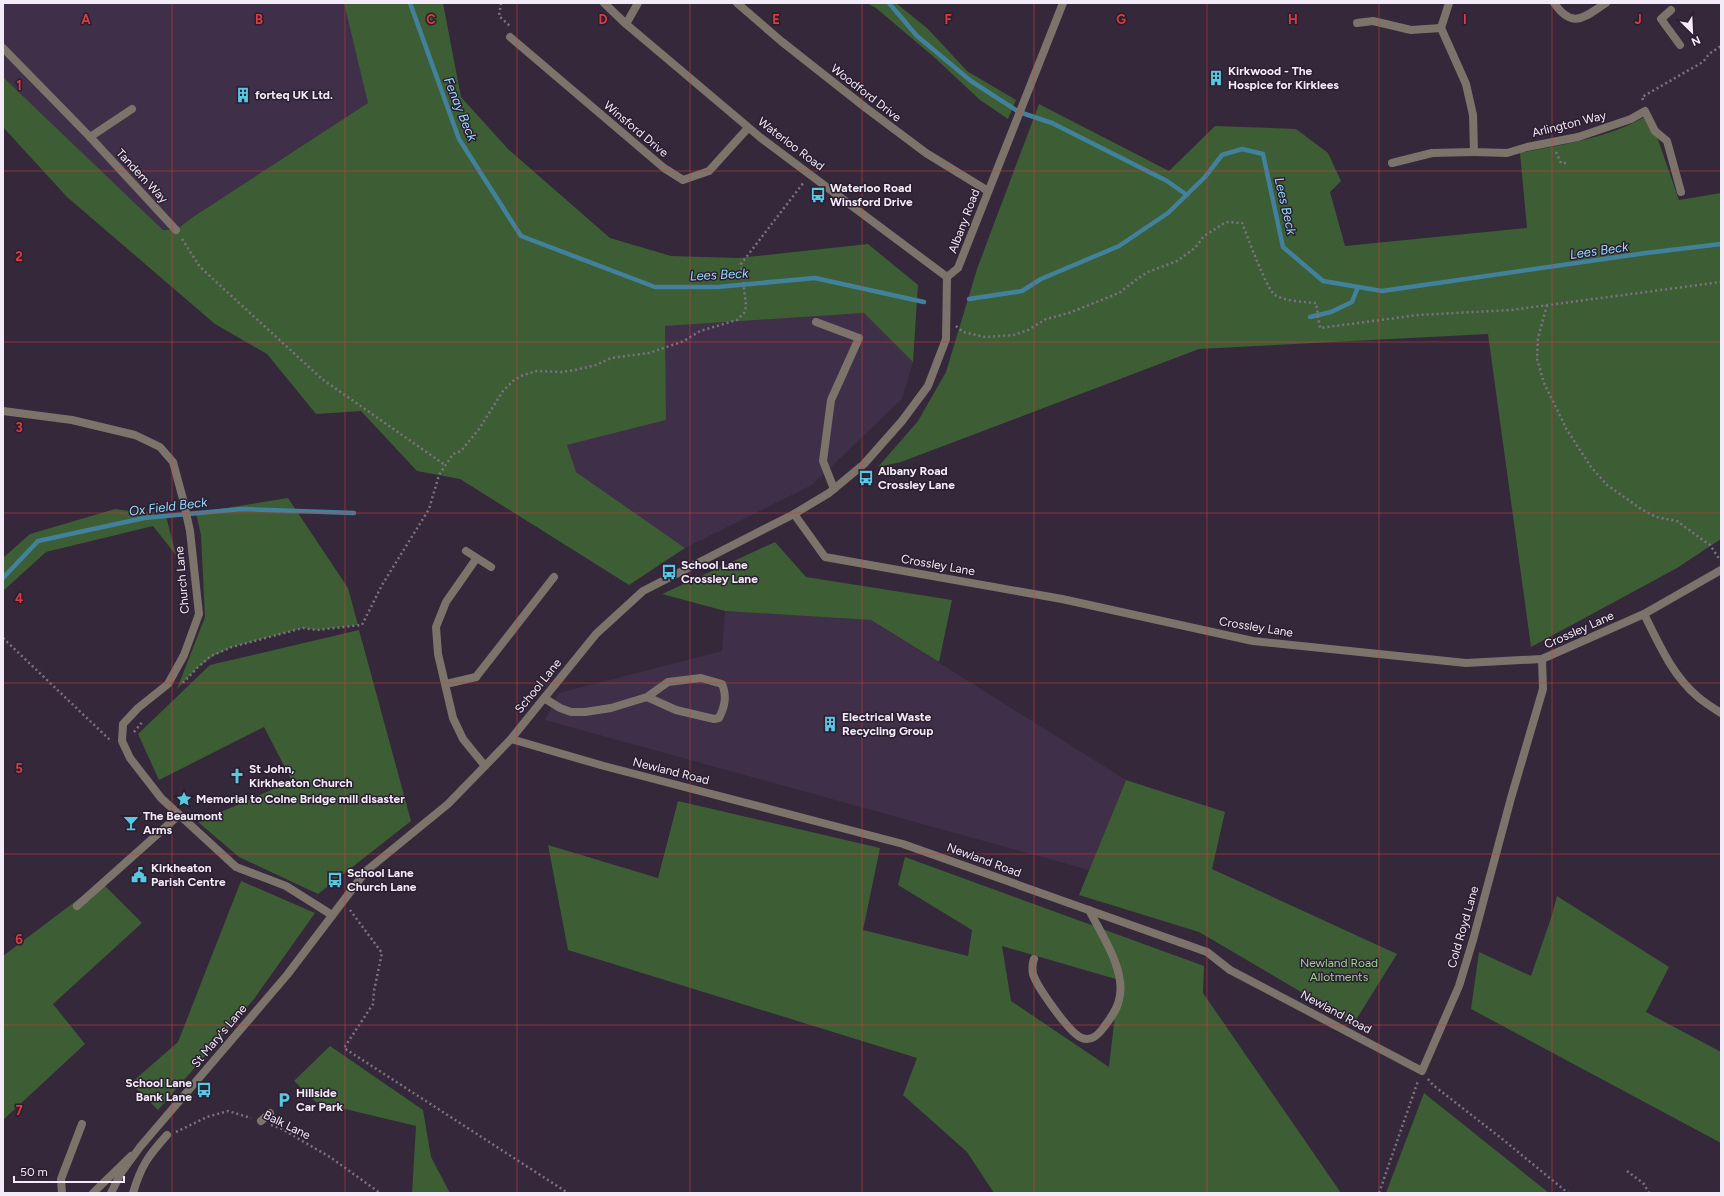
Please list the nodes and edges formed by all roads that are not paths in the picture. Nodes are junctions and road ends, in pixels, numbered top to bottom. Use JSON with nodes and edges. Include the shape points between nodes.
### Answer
{"nodes":[{"id":1,"x":604,"y":3,"type":"edge"},
{"id":2,"x":638,"y":3,"type":"edge"},
{"id":3,"x":737,"y":3,"type":"edge"},
{"id":4,"x":1063,"y":3,"type":"edge"},
{"id":5,"x":1449,"y":3,"type":"edge"},
{"id":6,"x":1554,"y":3,"type":"edge"},
{"id":7,"x":1606,"y":3,"type":"edge"},
{"id":8,"x":1671,"y":10,"type":"dead end"},
{"id":9,"x":1358,"y":23,"type":"dead end"},
{"id":10,"x":626,"y":24,"type":"junction"},
{"id":11,"x":1441,"y":28,"type":"junction"},
{"id":12,"x":510,"y":37,"type":"road end"},
{"id":13,"x":1680,"y":45,"type":"dead end"},
{"id":14,"x":3,"y":48,"type":"edge"},
{"id":15,"x":132,"y":109,"type":"dead end"},
{"id":16,"x":748,"y":128,"type":"junction"},
{"id":17,"x":90,"y":137,"type":"junction"},
{"id":18,"x":1474,"y":152,"type":"junction"},
{"id":19,"x":1392,"y":163,"type":"dead end"},
{"id":20,"x":988,"y":191,"type":"junction"},
{"id":21,"x":1681,"y":192,"type":"dead end"},
{"id":22,"x":176,"y":230,"type":"road end"},
{"id":23,"x":947,"y":277,"type":"junction"},
{"id":24,"x":816,"y":322,"type":"dead end"},
{"id":25,"x":3,"y":411,"type":"edge"},
{"id":26,"x":834,"y":489,"type":"junction"},
{"id":27,"x":794,"y":514,"type":"junction"},
{"id":28,"x":466,"y":550,"type":"dead end"},
{"id":29,"x":476,"y":559,"type":"junction"},
{"id":30,"x":490,"y":566,"type":"dead end"},
{"id":31,"x":1721,"y":570,"type":"edge"},
{"id":32,"x":554,"y":577,"type":"dead end"},
{"id":33,"x":1644,"y":614,"type":"junction"},
{"id":34,"x":1542,"y":659,"type":"junction"},
{"id":35,"x":446,"y":684,"type":"junction"},
{"id":36,"x":647,"y":697,"type":"junction"},
{"id":37,"x":544,"y":698,"type":"junction"},
{"id":38,"x":1721,"y":714,"type":"edge"},
{"id":39,"x":512,"y":739,"type":"junction"},
{"id":40,"x":485,"y":766,"type":"junction"},
{"id":41,"x":179,"y":814,"type":"junction"},
{"id":42,"x":77,"y":906,"type":"dead end"},
{"id":43,"x":1089,"y":910,"type":"junction"},
{"id":44,"x":332,"y":915,"type":"junction"},
{"id":45,"x":1034,"y":959,"type":"dead end"},
{"id":46,"x":1422,"y":1071,"type":"joint"},
{"id":47,"x":270,"y":1114,"type":"dead end"},
{"id":48,"x":261,"y":1121,"type":"road end"},
{"id":49,"x":82,"y":1124,"type":"dead end"},
{"id":50,"x":167,"y":1136,"type":"road end"},
{"id":51,"x":140,"y":1147,"type":"junction"},
{"id":52,"x":62,"y":1193,"type":"edge"},
{"id":53,"x":92,"y":1193,"type":"edge"},
{"id":54,"x":111,"y":1193,"type":"edge"},
{"id":55,"x":133,"y":1193,"type":"edge"}],
"edges":[{"from":1,"to":10,"type":"street","name":"Waterloo Road"},
{"from":2,"to":10,"type":"street"},
{"from":3,"to":20,"type":"street","name":"Woodford Drive","via":[[872,113],[926,153]]},
{"from":4,"to":20,"type":"street","name":"Albany Road"},
{"from":5,"to":11,"type":"street"},
{"from":6,"to":7,"type":"street","via":[[1566,18],[1576,20]]},
{"from":8,"to":13,"type":"street","via":[[1661,19]]},
{"from":9,"to":11,"type":"street","via":[[1373,21],[1411,30]]},
{"from":10,"to":16,"type":"street","name":"Waterloo Road"},
{"from":11,"to":18,"type":"street","via":[[1466,84],[1473,115]]},
{"from":12,"to":16,"type":"street","name":"Winsford Drive","via":[[664,168],[683,180],[709,171]]},
{"from":14,"to":17,"type":"street","name":"Tandem Way"},
{"from":15,"to":17,"type":"street"},
{"from":16,"to":23,"type":"street","name":"Waterloo Road"},
{"from":17,"to":22,"type":"street","name":"Tandem Way"},
{"from":18,"to":19,"type":"street","name":"Arlington Way","via":[[1432,153]]},
{"from":18,"to":21,"type":"street","name":"Arlington Way","via":[[1507,153],[1578,137],[1632,120],[1645,111],[1654,131],[1667,141]]},
{"from":20,"to":23,"type":"street","name":"Albany Road","via":[[958,268]]},
{"from":23,"to":26,"type":"street","via":[[946,339],[928,386],[902,421],[864,464]]},
{"from":24,"to":26,"type":"street","via":[[859,338],[831,400],[823,461]]},
{"from":25,"to":41,"type":"street","name":"Church Lane","via":[[72,420],[135,435],[160,447],[173,462],[190,531],[199,614],[184,656],[168,684],[123,724],[122,741],[130,758],[161,798]]},
{"from":26,"to":27,"type":"street"},
{"from":27,"to":34,"type":"street","name":"Crossley Lane","via":[[825,557],[1062,600],[1252,641],[1466,664]]},
{"from":27,"to":37,"type":"street","name":"School Lane","via":[[643,591],[596,634]]},
{"from":28,"to":29,"type":"street"},
{"from":29,"to":30,"type":"street"},
{"from":29,"to":35,"type":"street","via":[[446,602],[436,628],[438,654]]},
{"from":31,"to":33,"type":"street","name":"Crossley Lane"},
{"from":32,"to":35,"type":"street","via":[[476,677]]},
{"from":33,"to":34,"type":"street","name":"Crossley Lane"},
{"from":33,"to":38,"type":"street","via":[[1678,676],[1698,698]]},
{"from":34,"to":46,"type":"street","name":"Cold Royd Lane","via":[[1543,689],[1473,940],[1459,986]]},
{"from":35,"to":40,"type":"street","via":[[453,718],[463,739]]},
{"from":36,"to":36,"type":"street","via":[[676,710],[714,719],[719,718],[724,706],[725,691],[722,684],[701,678],[668,682]]},
{"from":36,"to":37,"type":"street","via":[[611,708],[585,712],[571,712]]},
{"from":37,"to":39,"type":"street","name":"School Lane"},
{"from":39,"to":40,"type":"street","name":"School Lane"},
{"from":39,"to":43,"type":"street","name":"Newland Road","via":[[604,766],[903,844]]},
{"from":40,"to":44,"type":"street","name":"School Lane","via":[[448,804],[366,871]]},
{"from":41,"to":42,"type":"street"},
{"from":41,"to":44,"type":"street","via":[[236,867],[286,886]]},
{"from":43,"to":45,"type":"street","via":[[1120,975],[1119,1001],[1112,1017],[1098,1035],[1083,1039],[1063,1022],[1036,979],[1032,964]]},
{"from":43,"to":46,"type":"street","name":"Newland Road","via":[[1207,952],[1230,970]]},
{"from":44,"to":51,"type":"street","name":"St Mary's Lane","via":[[287,975]]},
{"from":47,"to":48,"type":"street"},
{"from":49,"to":52,"type":"street","via":[[61,1179]]},
{"from":50,"to":55,"type":"street","via":[[149,1155]]},
{"from":51,"to":53,"type":"street"},
{"from":51,"to":54,"type":"street","name":"St Mary's Lane","via":[[121,1173]]}]}
